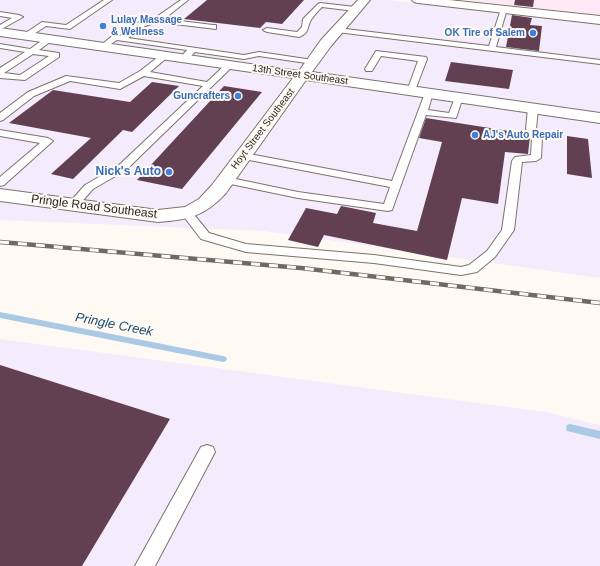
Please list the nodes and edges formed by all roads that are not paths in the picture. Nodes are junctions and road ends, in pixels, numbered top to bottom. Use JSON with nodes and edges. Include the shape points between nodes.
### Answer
{"nodes":[{"id":1,"x":109,"y":0,"type":"edge"},
{"id":2,"x":185,"y":0,"type":"edge"},
{"id":3,"x":418,"y":0,"type":"edge"},
{"id":4,"x":437,"y":1,"type":"edge"},
{"id":5,"x":360,"y":5,"type":"edge"},
{"id":6,"x":504,"y":10,"type":"junction"},
{"id":7,"x":0,"y":14,"type":"edge"},
{"id":8,"x":158,"y":20,"type":"junction"},
{"id":9,"x":600,"y":20,"type":"edge"},
{"id":10,"x":0,"y":28,"type":"edge"},
{"id":11,"x":213,"y":28,"type":"dead end"},
{"id":12,"x":267,"y":30,"type":"dead end"},
{"id":13,"x":337,"y":30,"type":"junction"},
{"id":14,"x":13,"y":34,"type":"edge"},
{"id":15,"x":121,"y":38,"type":"junction"},
{"id":16,"x":50,"y":39,"type":"junction"},
{"id":17,"x":0,"y":44,"type":"edge"},
{"id":18,"x":103,"y":47,"type":"junction"},
{"id":19,"x":492,"y":49,"type":"junction"},
{"id":20,"x":32,"y":51,"type":"junction"},
{"id":21,"x":189,"y":54,"type":"junction"},
{"id":22,"x":165,"y":56,"type":"junction"},
{"id":23,"x":313,"y":62,"type":"junction"},
{"id":24,"x":600,"y":62,"type":"edge"},
{"id":25,"x":230,"y":65,"type":"junction"},
{"id":26,"x":369,"y":69,"type":"dead end"},
{"id":27,"x":0,"y":73,"type":"edge"},
{"id":28,"x":143,"y":73,"type":"junction"},
{"id":29,"x":303,"y":75,"type":"junction"},
{"id":30,"x":210,"y":85,"type":"junction"},
{"id":31,"x":411,"y":90,"type":"junction"},
{"id":32,"x":429,"y":93,"type":"junction"},
{"id":33,"x":459,"y":97,"type":"junction"},
{"id":34,"x":533,"y":108,"type":"junction"},
{"id":35,"x":423,"y":112,"type":"junction"},
{"id":36,"x":0,"y":118,"type":"edge"},
{"id":37,"x":600,"y":118,"type":"edge"},
{"id":38,"x":0,"y":133,"type":"edge"},
{"id":39,"x":244,"y":156,"type":"junction"},
{"id":40,"x":226,"y":180,"type":"junction"},
{"id":41,"x":0,"y":183,"type":"edge"},
{"id":42,"x":396,"y":185,"type":"junction"},
{"id":43,"x":0,"y":195,"type":"edge"},
{"id":44,"x":73,"y":205,"type":"junction"},
{"id":45,"x":187,"y":213,"type":"junction"},
{"id":46,"x":207,"y":452,"type":"dead end"},
{"id":47,"x":145,"y":566,"type":"edge"}],
"edges":[{"from":1,"to":14,"type":"lane","via":[[67,27],[45,24]]},
{"from":2,"to":8,"type":"lane"},
{"from":3,"to":4,"type":"main road"},
{"from":4,"to":6,"type":"main road"},
{"from":5,"to":12,"type":"lane","via":[[320,5],[306,21],[306,27],[299,35]]},
{"from":5,"to":13,"type":"main road","name":"Hoyt Street Southeast"},
{"from":6,"to":9,"type":"main road"},
{"from":6,"to":19,"type":"lane"},
{"from":7,"to":10,"type":"lane","via":[[19,16]]},
{"from":8,"to":11,"type":"lane"},
{"from":8,"to":15,"type":"lane","via":[[142,24]]},
{"from":13,"to":19,"type":"lane"},
{"from":13,"to":23,"type":"main road","name":"Hoyt Street Southeast"},
{"from":14,"to":16,"type":"main road","name":"13th Street Southeast"},
{"from":14,"to":17,"type":"lane"},
{"from":15,"to":18,"type":"lane","via":[[115,38]]},
{"from":15,"to":21,"type":"lane"},
{"from":16,"to":18,"type":"main road","name":"13th Street Southeast"},
{"from":16,"to":20,"type":"lane"},
{"from":17,"to":20,"type":"lane"},
{"from":18,"to":22,"type":"main road","name":"13th Street Southeast"},
{"from":19,"to":24,"type":"lane"},
{"from":20,"to":27,"type":"lane"},
{"from":20,"to":27,"type":"lane","via":[[56,55],[22,78]]},
{"from":21,"to":22,"type":"main road","name":"13th Street Southeast"},
{"from":21,"to":23,"type":"lane","via":[[244,57],[259,54]]},
{"from":21,"to":25,"type":"main road","name":"13th Street Southeast"},
{"from":22,"to":28,"type":"lane"},
{"from":23,"to":29,"type":"main road","name":"Hoyt Street Southeast"},
{"from":25,"to":29,"type":"main road","name":"13th Street Southeast"},
{"from":25,"to":30,"type":"lane"},
{"from":26,"to":31,"type":"lane","via":[[379,53],[423,59]]},
{"from":28,"to":30,"type":"lane"},
{"from":28,"to":36,"type":"lane","via":[[120,86],[69,78],[31,94]]},
{"from":29,"to":31,"type":"main road","name":"13th Street Southeast"},
{"from":29,"to":39,"type":"main road","name":"Hoyt Street Southeast"},
{"from":30,"to":44,"type":"lane","via":[[122,168],[89,187]]},
{"from":31,"to":32,"type":"main road","name":"13th Street Southeast"},
{"from":32,"to":33,"type":"main road","name":"13th Street Southeast"},
{"from":32,"to":35,"type":"lane"},
{"from":33,"to":34,"type":"main road","name":"13th Street Southeast"},
{"from":33,"to":35,"type":"lane","via":[[453,116]]},
{"from":34,"to":37,"type":"main road","name":"13th Street Southeast"},
{"from":34,"to":45,"type":"lane","via":[[531,129],[538,137],[536,158],[517,161],[508,230],[491,254],[473,269],[461,270],[374,259],[246,248],[205,236]]},
{"from":35,"to":42,"type":"lane"},
{"from":38,"to":41,"type":"lane","via":[[48,141]]},
{"from":39,"to":40,"type":"main road","name":"Hoyt Street Southeast"},
{"from":39,"to":42,"type":"lane"},
{"from":40,"to":42,"type":"lane","via":[[388,208]]},
{"from":40,"to":45,"type":"main road","name":"Hoyt Street Southeast","via":[[208,202],[199,209]]},
{"from":43,"to":44,"type":"main road","name":"Pringle Road Southeast"},
{"from":44,"to":45,"type":"main road","name":"Pringle Road Southeast","via":[[158,216]]},
{"from":46,"to":47,"type":"lane"}]}
